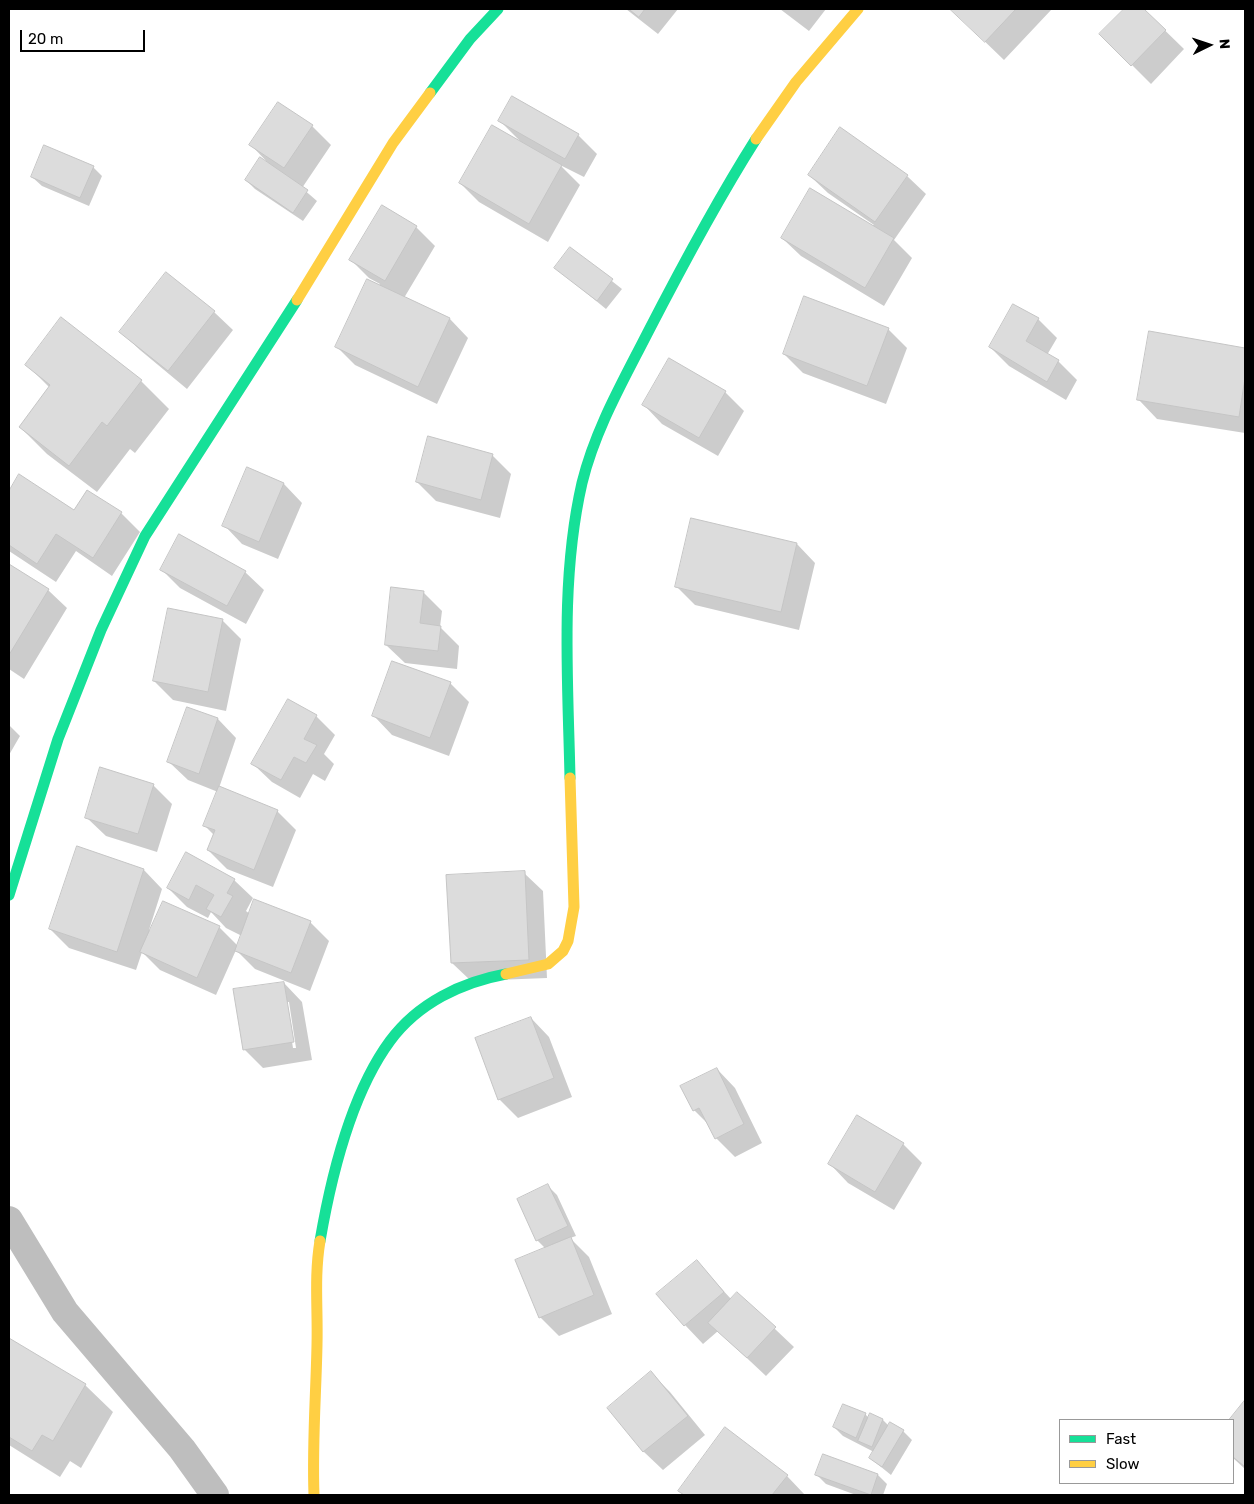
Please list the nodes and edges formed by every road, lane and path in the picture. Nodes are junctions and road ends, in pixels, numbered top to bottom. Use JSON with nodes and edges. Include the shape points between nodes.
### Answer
{"nodes":[{"id":1,"x":498,"y":9,"type":"edge"},
{"id":2,"x":858,"y":9,"type":"edge"},
{"id":3,"x":9,"y":895,"type":"edge"},
{"id":4,"x":9,"y":1220,"type":"edge"},
{"id":5,"x":215,"y":1495,"type":"edge"},
{"id":6,"x":314,"y":1495,"type":"edge"}],
"edges":[{"from":1,"to":3,"type":"street","via":[[470,39],[393,142],[284,322],[145,536],[101,630],[58,739]]},
{"from":2,"to":6,"type":"street","via":[[785,94],[669,290],[603,419],[588,461],[577,513],[568,598],[573,911],[569,940],[558,959],[540,969],[490,977],[452,990],[424,1010],[390,1042],[365,1088],[344,1145],[320,1233],[315,1284]]},
{"from":4,"to":5,"type":"street","via":[[65,1312],[182,1450]]}]}
